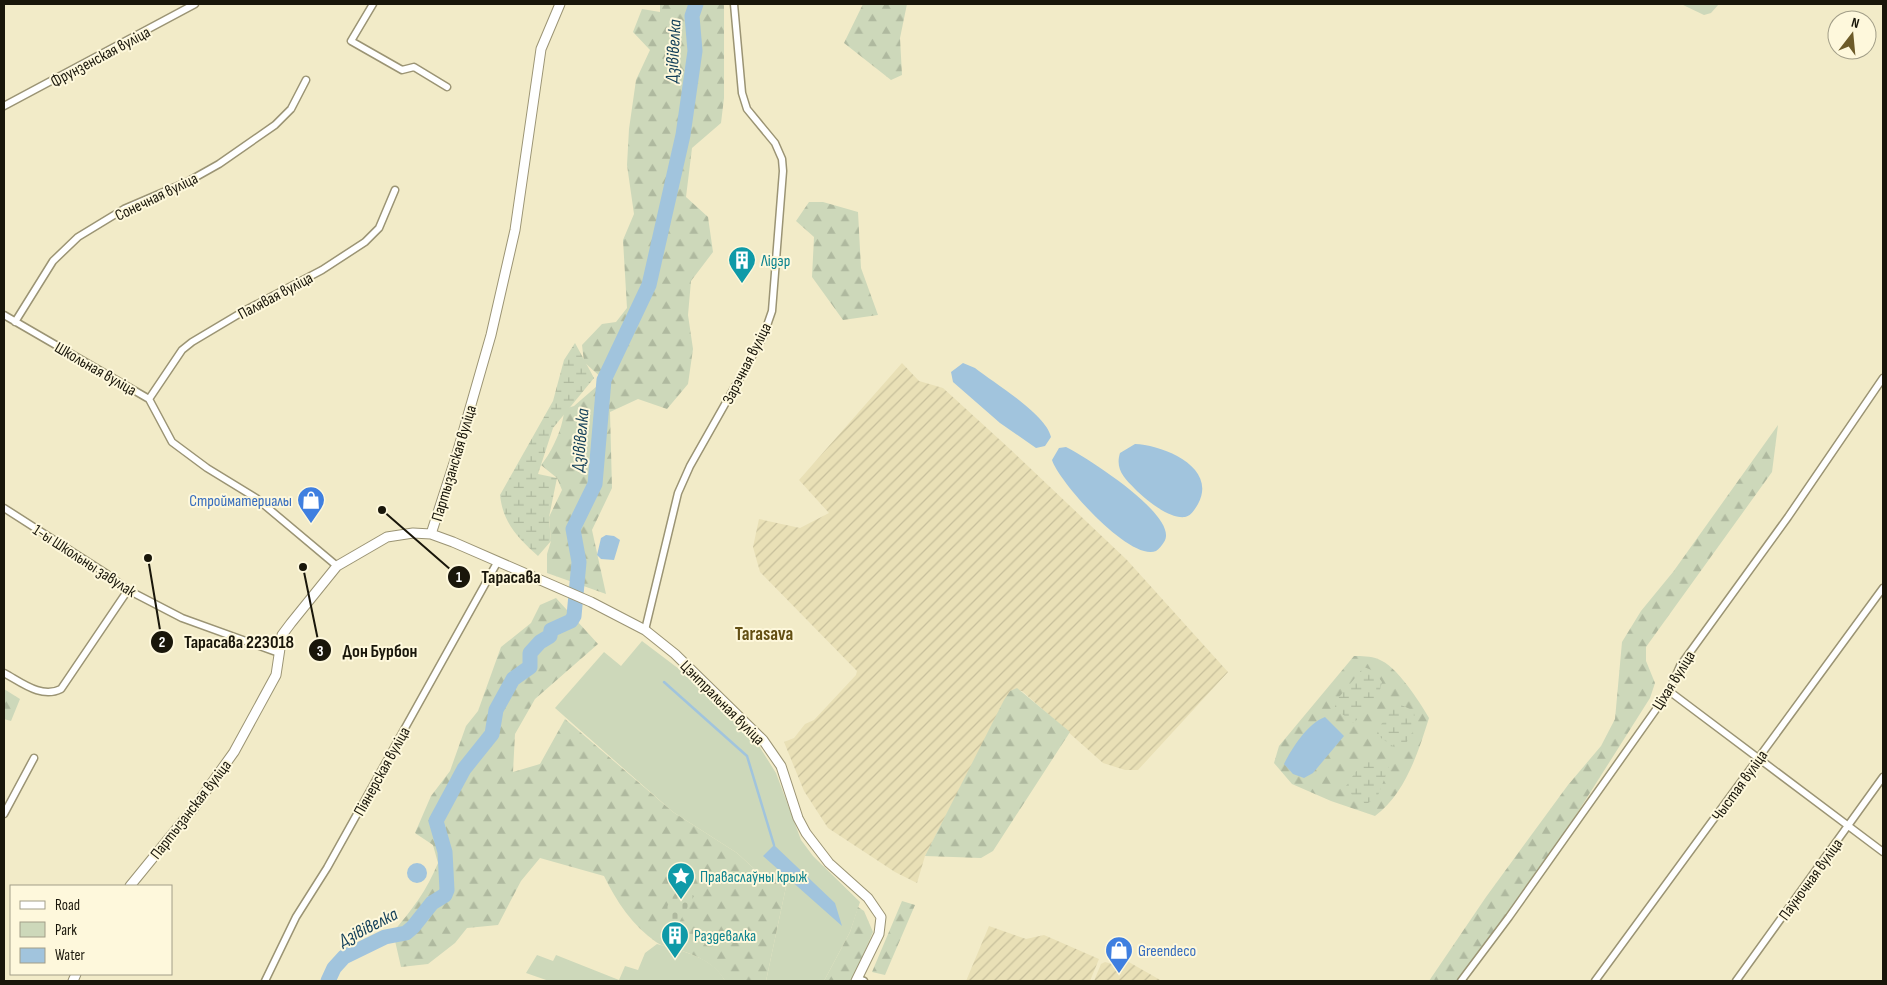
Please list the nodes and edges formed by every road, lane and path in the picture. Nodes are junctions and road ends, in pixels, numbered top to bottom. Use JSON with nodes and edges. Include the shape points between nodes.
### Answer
{"nodes":[{"id":1,"x":195,"y":4,"type":"edge"},
{"id":2,"x":373,"y":4,"type":"edge"},
{"id":3,"x":560,"y":4,"type":"edge"},
{"id":4,"x":734,"y":4,"type":"edge"},
{"id":5,"x":306,"y":80,"type":"dead end"},
{"id":6,"x":447,"y":87,"type":"dead end"},
{"id":7,"x":4,"y":106,"type":"edge"},
{"id":8,"x":395,"y":190,"type":"dead end"},
{"id":9,"x":4,"y":315,"type":"edge"},
{"id":10,"x":16,"y":322,"type":"junction"},
{"id":11,"x":1883,"y":378,"type":"edge"},
{"id":12,"x":149,"y":399,"type":"junction"},
{"id":13,"x":4,"y":508,"type":"edge"},
{"id":14,"x":431,"y":534,"type":"junction"},
{"id":15,"x":498,"y":561,"type":"junction"},
{"id":16,"x":338,"y":566,"type":"junction"},
{"id":17,"x":1883,"y":588,"type":"edge"},
{"id":18,"x":128,"y":590,"type":"junction"},
{"id":19,"x":645,"y":630,"type":"junction"},
{"id":20,"x":279,"y":653,"type":"junction"},
{"id":21,"x":4,"y":673,"type":"edge"},
{"id":22,"x":1668,"y":692,"type":"junction"},
{"id":23,"x":34,"y":758,"type":"dead end"},
{"id":24,"x":1758,"y":759,"type":"junction"},
{"id":25,"x":1883,"y":777,"type":"edge"},
{"id":26,"x":4,"y":814,"type":"edge"},
{"id":27,"x":1848,"y":826,"type":"junction"},
{"id":28,"x":1883,"y":852,"type":"edge"},
{"id":29,"x":131,"y":885,"type":"edge"},
{"id":30,"x":859,"y":980,"type":"edge"},
{"id":31,"x":265,"y":981,"type":"edge"},
{"id":32,"x":1461,"y":981,"type":"edge"},
{"id":33,"x":1595,"y":981,"type":"edge"},
{"id":34,"x":1736,"y":981,"type":"edge"}],
"edges":[{"from":1,"to":7,"type":"street","name":"Фрунзенская вуліца"},
{"from":2,"to":6,"type":"street","via":[[352,41],[402,70],[414,67]]},
{"from":3,"to":14,"type":"street","name":"Партызанская вуліца","via":[[541,49],[515,230],[491,335]]},
{"from":4,"to":19,"type":"street","name":"Зарэчная вуліца","via":[[742,93],[747,110],[775,143],[782,159],[772,311],[763,337],[678,493]]},
{"from":5,"to":10,"type":"street","name":"Сонечная вуліца","via":[[291,109],[275,125],[220,164],[124,209],[78,237],[53,261]]},
{"from":8,"to":12,"type":"street","name":"Палявая вуліца","via":[[379,228],[365,242],[322,270],[192,342],[182,350]]},
{"from":9,"to":10,"type":"street","name":"Школьная вуліца"},
{"from":10,"to":12,"type":"street","name":"Школьная вуліца"},
{"from":11,"to":22,"type":"street","name":"Ціхая вуліца","via":[[1680,666]]},
{"from":12,"to":16,"type":"street","name":"Школьная вуліца","via":[[172,442],[256,498]]},
{"from":13,"to":18,"type":"street","name":"1-ы Школьны завулак"},
{"from":14,"to":15,"type":"street","name":"Цэнтральная вуліца"},
{"from":14,"to":16,"type":"street","name":"Партызанская вуліца","via":[[392,536]]},
{"from":15,"to":19,"type":"street","name":"Цэнтральная вуліца"},
{"from":15,"to":31,"type":"street","name":"Піянерская вуліца","via":[[327,868],[296,916]]},
{"from":16,"to":20,"type":"street","name":"Партызанская вуліца","via":[[282,635]]},
{"from":17,"to":24,"type":"street","name":"Чыстая вуліца"},
{"from":18,"to":20,"type":"street","name":"1-ы Школьны завулак","via":[[182,618]]},
{"from":18,"to":21,"type":"street","via":[[61,689],[43,693]]},
{"from":19,"to":30,"type":"street","name":"Цэнтральная вуліца","via":[[675,654],[763,740],[781,766],[798,818],[811,841],[876,908],[881,917],[879,934]]},
{"from":20,"to":29,"type":"street","name":"Партызанская вуліца","via":[[276,675],[234,752],[196,806]]},
{"from":22,"to":24,"type":"street"},
{"from":22,"to":32,"type":"street","name":"Ціхая вуліца"},
{"from":23,"to":26,"type":"street"},
{"from":24,"to":27,"type":"street"},
{"from":24,"to":33,"type":"street","name":"Чыстая вуліца"},
{"from":25,"to":27,"type":"street","name":"Паўночная вуліца"},
{"from":27,"to":28,"type":"street"},
{"from":27,"to":34,"type":"street","name":"Паўночная вуліца"}]}
